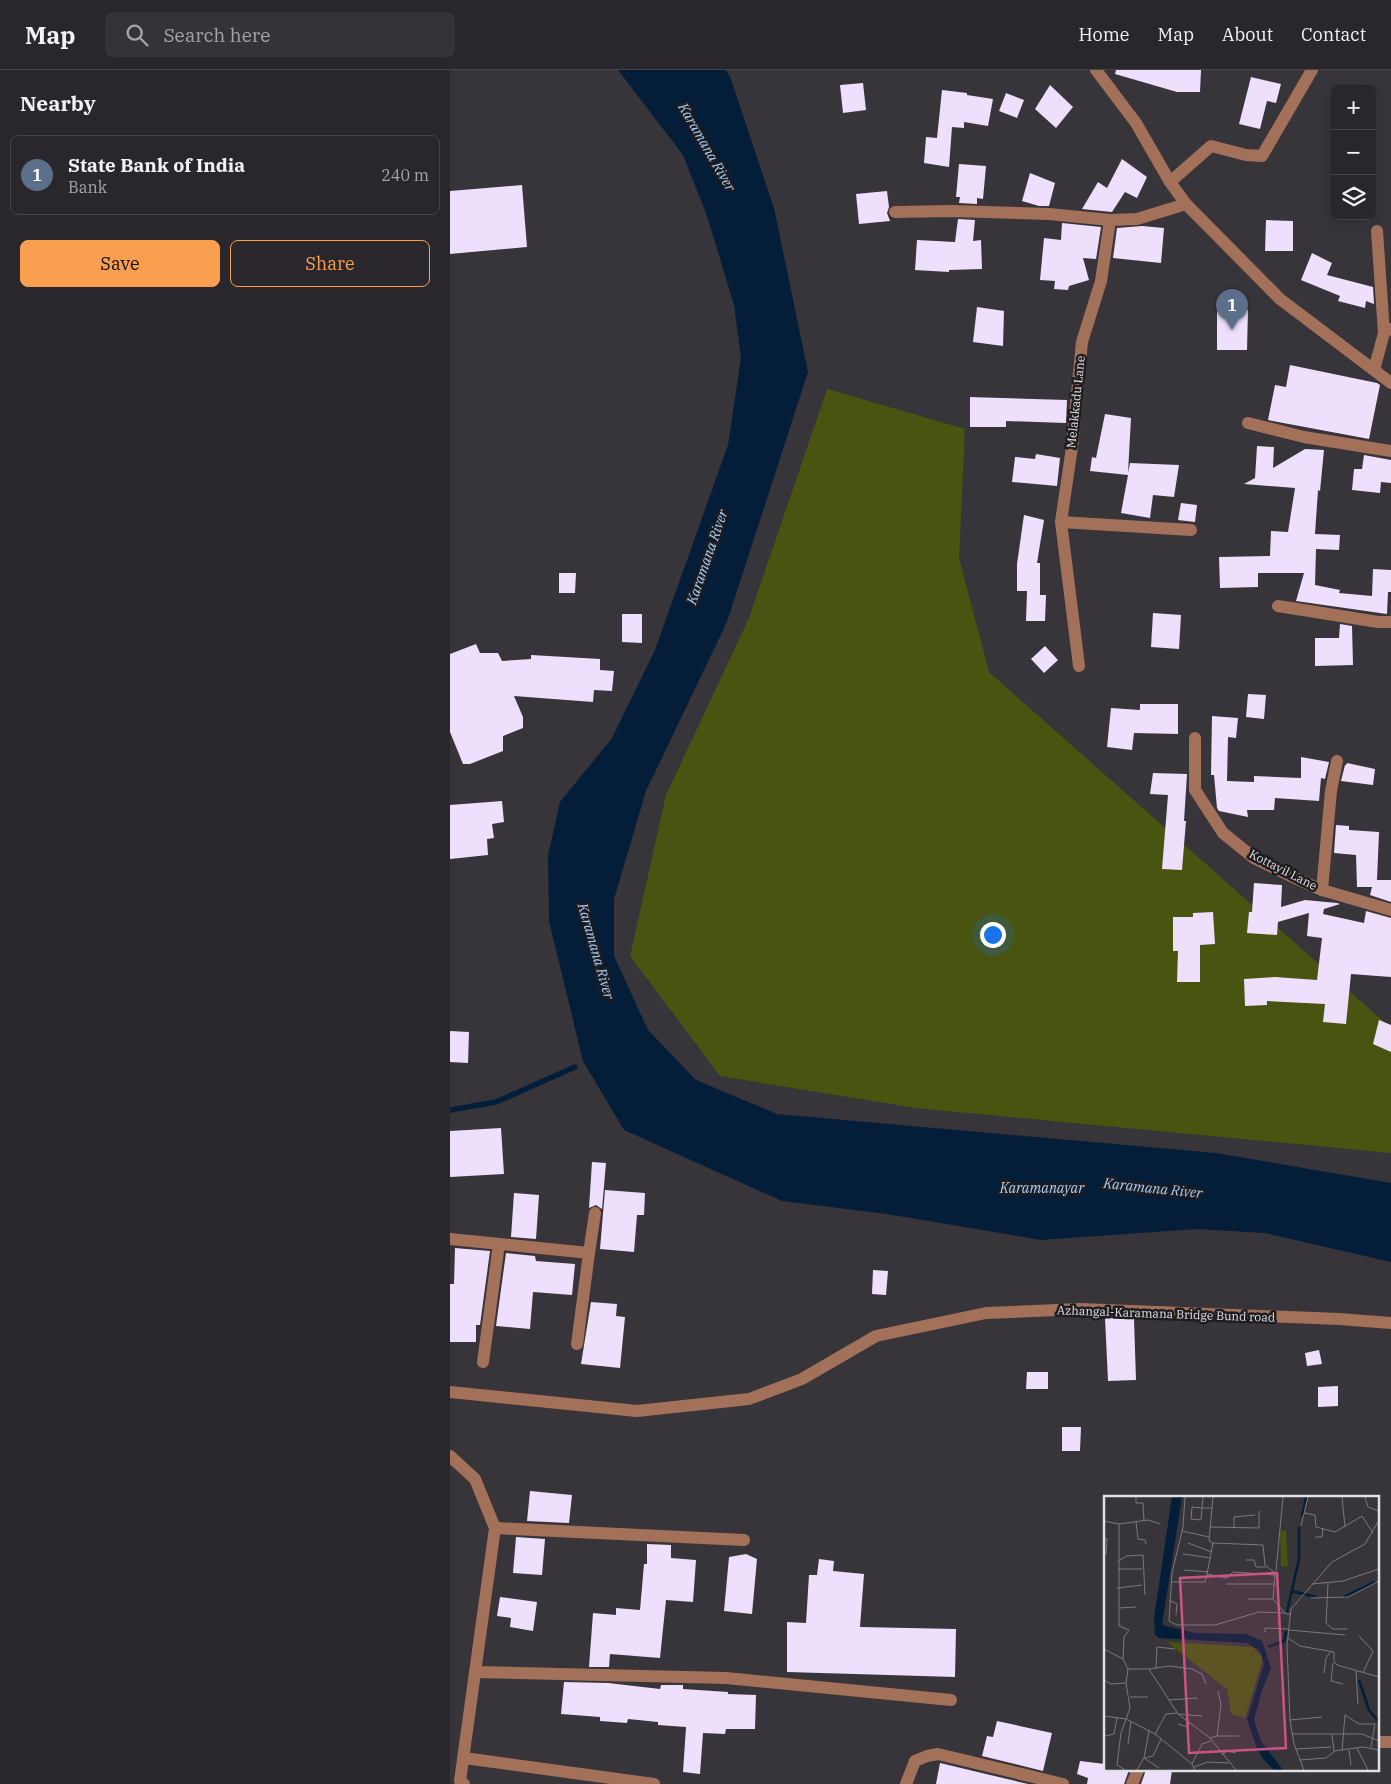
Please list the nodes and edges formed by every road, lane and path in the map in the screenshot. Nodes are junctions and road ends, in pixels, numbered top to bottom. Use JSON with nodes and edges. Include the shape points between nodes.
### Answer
{"nodes":[{"id":1,"x":1096,"y":70,"type":"edge"},
{"id":2,"x":1312,"y":70,"type":"edge"},
{"id":3,"x":1170,"y":182,"type":"junction"},
{"id":4,"x":1186,"y":204,"type":"junction"},
{"id":5,"x":894,"y":212,"type":"dead end"},
{"id":6,"x":1110,"y":220,"type":"junction"},
{"id":7,"x":1377,"y":231,"type":"dead end"},
{"id":8,"x":1388,"y":330,"type":"edge"},
{"id":9,"x":1374,"y":370,"type":"junction"},
{"id":10,"x":1391,"y":383,"type":"edge"},
{"id":11,"x":1248,"y":423,"type":"dead end"},
{"id":12,"x":1391,"y":451,"type":"edge"},
{"id":13,"x":1061,"y":522,"type":"junction"},
{"id":14,"x":1190,"y":530,"type":"dead end"},
{"id":15,"x":1278,"y":606,"type":"dead end"},
{"id":16,"x":1391,"y":622,"type":"edge"},
{"id":17,"x":1079,"y":666,"type":"dead end"},
{"id":18,"x":1195,"y":738,"type":"dead end"},
{"id":19,"x":1336,"y":761,"type":"dead end"},
{"id":20,"x":1322,"y":890,"type":"junction"},
{"id":21,"x":1391,"y":910,"type":"edge"},
{"id":22,"x":595,"y":1213,"type":"dead end"},
{"id":23,"x":450,"y":1239,"type":"edge"},
{"id":24,"x":499,"y":1244,"type":"junction"},
{"id":25,"x":589,"y":1253,"type":"junction"},
{"id":26,"x":1391,"y":1323,"type":"edge"},
{"id":27,"x":577,"y":1344,"type":"dead end"},
{"id":28,"x":484,"y":1362,"type":"dead end"},
{"id":29,"x":450,"y":1392,"type":"edge"},
{"id":30,"x":450,"y":1456,"type":"edge"},
{"id":31,"x":495,"y":1528,"type":"junction"},
{"id":32,"x":744,"y":1540,"type":"dead end"},
{"id":33,"x":475,"y":1672,"type":"junction"},
{"id":34,"x":951,"y":1700,"type":"dead end"},
{"id":35,"x":1378,"y":1742,"type":"edge"},
{"id":36,"x":1391,"y":1742,"type":"edge"},
{"id":37,"x":464,"y":1758,"type":"junction"},
{"id":38,"x":1137,"y":1772,"type":"edge"},
{"id":39,"x":464,"y":1784,"type":"edge"},
{"id":40,"x":654,"y":1784,"type":"edge"},
{"id":41,"x":906,"y":1784,"type":"edge"},
{"id":42,"x":1063,"y":1784,"type":"edge"},
{"id":43,"x":1132,"y":1784,"type":"edge"}],
"edges":[{"from":1,"to":3,"type":"street","via":[[1136,123]]},
{"from":2,"to":3,"type":"street","via":[[1262,156],[1211,146]]},
{"from":3,"to":4,"type":"street"},
{"from":4,"to":6,"type":"street","via":[[1137,220]]},
{"from":4,"to":9,"type":"street","via":[[1280,299]]},
{"from":5,"to":6,"type":"street","via":[[1049,214]]},
{"from":6,"to":13,"type":"street","name":"Melakkadu Lane","via":[[1101,281],[1082,342]]},
{"from":7,"to":8,"type":"street"},
{"from":8,"to":9,"type":"street"},
{"from":9,"to":10,"type":"street"},
{"from":11,"to":12,"type":"street","via":[[1304,438]]},
{"from":13,"to":14,"type":"street"},
{"from":13,"to":17,"type":"street","name":"Melakkadu Lane"},
{"from":15,"to":16,"type":"street"},
{"from":18,"to":20,"type":"street","name":"Kottayil Lane","via":[[1195,790],[1223,833],[1254,858]]},
{"from":19,"to":20,"type":"street","via":[[1330,791]]},
{"from":20,"to":21,"type":"street","name":"Kottayil Lane"},
{"from":22,"to":25,"type":"street"},
{"from":23,"to":24,"type":"street"},
{"from":24,"to":25,"type":"street"},
{"from":24,"to":28,"type":"street"},
{"from":25,"to":27,"type":"street"},
{"from":26,"to":29,"type":"street","name":"Azhangal-Karamana Bridge Bund road","via":[[1080,1309],[986,1314],[876,1336],[802,1379],[749,1399],[637,1412]]},
{"from":30,"to":31,"type":"street","via":[[475,1479]]},
{"from":31,"to":32,"type":"street"},
{"from":31,"to":33,"type":"street"},
{"from":33,"to":34,"type":"street","via":[[726,1678]]},
{"from":33,"to":37,"type":"street"},
{"from":35,"to":36,"type":"street"},
{"from":37,"to":39,"type":"street","via":[[460,1781]]},
{"from":37,"to":40,"type":"street"},
{"from":38,"to":43,"type":"street"},
{"from":41,"to":42,"type":"street","via":[[915,1761],[938,1754]]}]}
